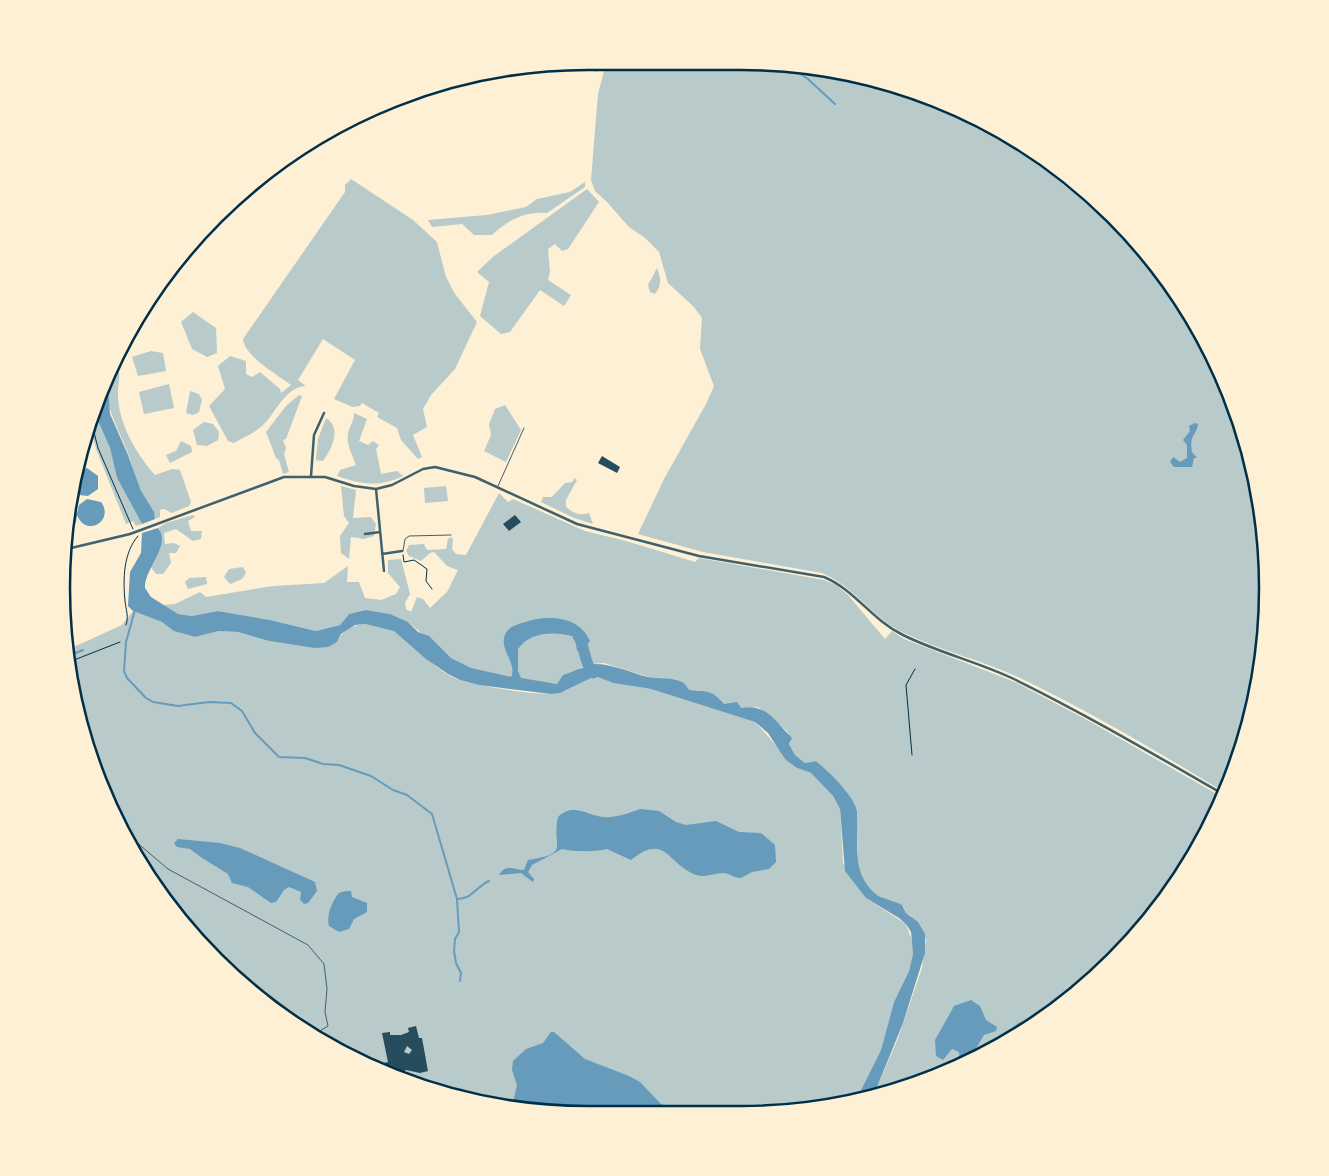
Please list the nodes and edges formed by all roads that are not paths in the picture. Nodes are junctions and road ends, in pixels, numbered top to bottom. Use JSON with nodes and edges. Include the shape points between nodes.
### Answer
{"nodes":[{"id":1,"x":324,"y":413,"type":"dead end"},
{"id":2,"x":524,"y":428,"type":"dead end"},
{"id":3,"x":311,"y":476,"type":"junction"},
{"id":4,"x":498,"y":486,"type":"junction"},
{"id":5,"x":376,"y":489,"type":"junction"},
{"id":6,"x":380,"y":532,"type":"junction"},
{"id":7,"x":365,"y":534,"type":"dead end"},
{"id":8,"x":451,"y":535,"type":"dead end"},
{"id":9,"x":72,"y":548,"type":"edge"},
{"id":10,"x":402,"y":551,"type":"joint"},
{"id":11,"x":382,"y":554,"type":"junction"},
{"id":12,"x":384,"y":570,"type":"dead end"},
{"id":13,"x":1218,"y":791,"type":"edge"},
{"id":14,"x":136,"y":842,"type":"edge"},
{"id":15,"x":319,"y":1031,"type":"edge"}],
"edges":[{"from":1,"to":3,"type":"street","via":[[313,443]]},
{"from":2,"to":4,"type":"lane"},
{"from":3,"to":5,"type":"street"},
{"from":3,"to":9,"type":"street","via":[[284,477],[135,532]]},
{"from":4,"to":5,"type":"street","via":[[435,467]]},
{"from":4,"to":13,"type":"street","via":[[577,524],[699,556],[830,579],[842,585],[880,622],[902,635],[1016,680]]},
{"from":5,"to":6,"type":"street"},
{"from":6,"to":7,"type":"street"},
{"from":6,"to":11,"type":"street"},
{"from":8,"to":10,"type":"lane","via":[[409,536]]},
{"from":10,"to":11,"type":"street"},
{"from":11,"to":12,"type":"street"},
{"from":14,"to":15,"type":"lane","via":[[168,869],[308,945],[324,964],[328,1024]]}]}
